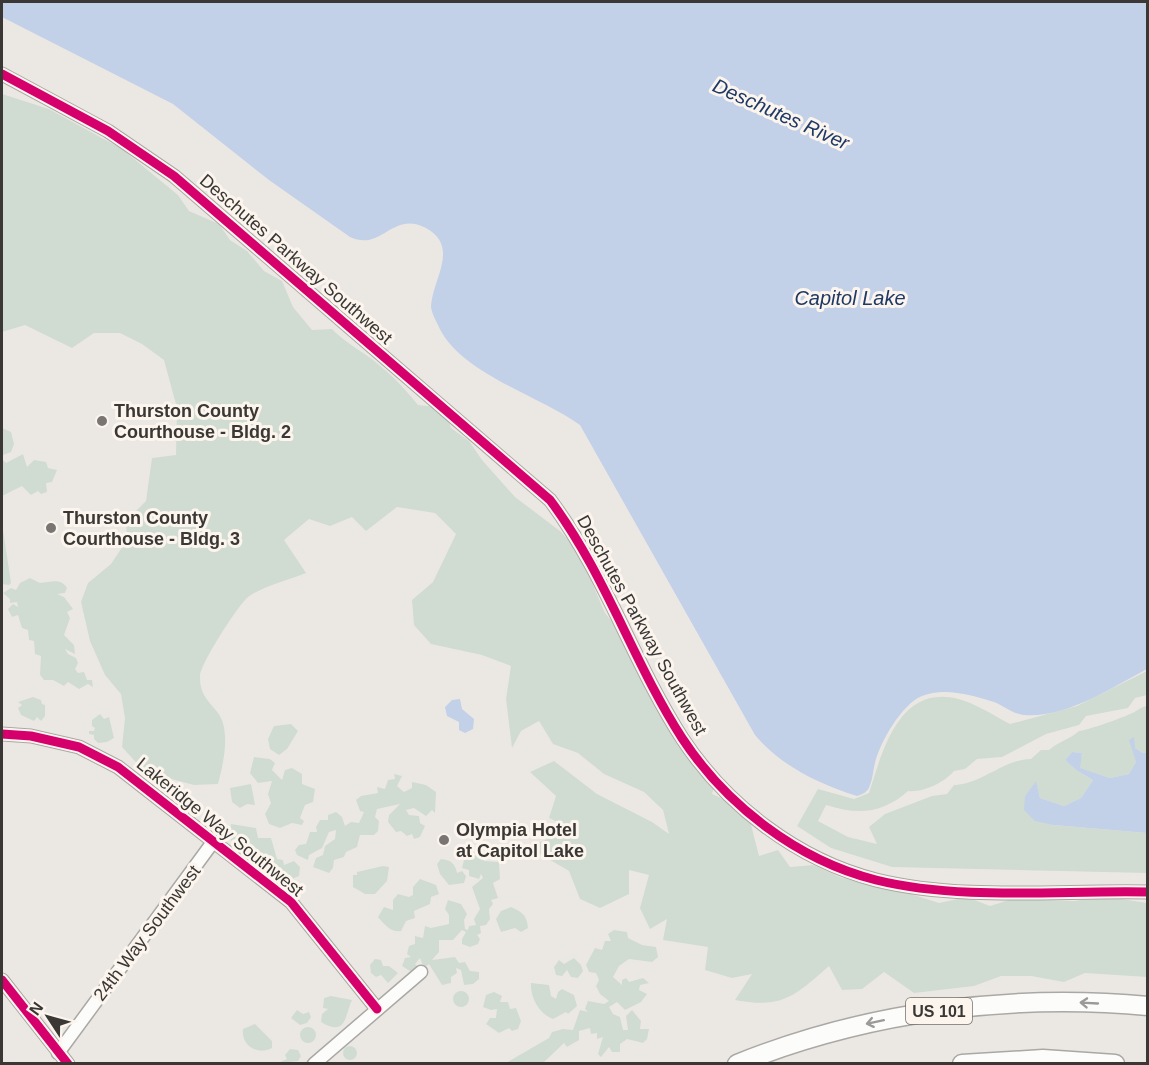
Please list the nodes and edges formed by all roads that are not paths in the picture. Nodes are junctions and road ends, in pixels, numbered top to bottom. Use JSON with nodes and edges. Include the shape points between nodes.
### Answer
{"nodes":[{"id":1,"x":2,"y":74,"type":"edge"},
{"id":2,"x":2,"y":734,"type":"edge"},
{"id":3,"x":213,"y":842,"type":"junction"},
{"id":4,"x":1148,"y":892,"type":"edge"},
{"id":5,"x":421,"y":972,"type":"dead end"},
{"id":6,"x":2,"y":980,"type":"edge"},
{"id":7,"x":1148,"y":1006,"type":"edge"},
{"id":8,"x":377,"y":1009,"type":"junction"},
{"id":9,"x":58,"y":1053,"type":"junction"},
{"id":10,"x":68,"y":1064,"type":"edge"},
{"id":11,"x":314,"y":1064,"type":"edge"},
{"id":12,"x":736,"y":1064,"type":"edge"},
{"id":13,"x":962,"y":1064,"type":"edge"},
{"id":14,"x":1115,"y":1064,"type":"edge"}],
"edges":[{"from":1,"to":4,"type":"street","name":"Deschutes Parkway Southwest","via":[[108,131],[174,176],[550,500],[577,535],[682,738],[746,811],[787,841],[833,866],[876,880],[938,889]]},
{"from":2,"to":3,"type":"street","name":"Lakeridge Way Southwest","via":[[69,744],[98,755],[143,785]]},
{"from":3,"to":8,"type":"street","name":"Lakeridge Way Southwest","via":[[291,902]]},
{"from":3,"to":9,"type":"street","name":"24th Way Southwest"},
{"from":5,"to":8,"type":"street"},
{"from":6,"to":9,"type":"street"},
{"from":7,"to":12,"type":"highway","number":"US 101","one_way":true,"via":[[1034,1002],[927,1012],[836,1031]]},
{"from":8,"to":11,"type":"street"},
{"from":9,"to":10,"type":"street"},
{"from":13,"to":14,"type":"highway","via":[[1043,1059]]}]}
